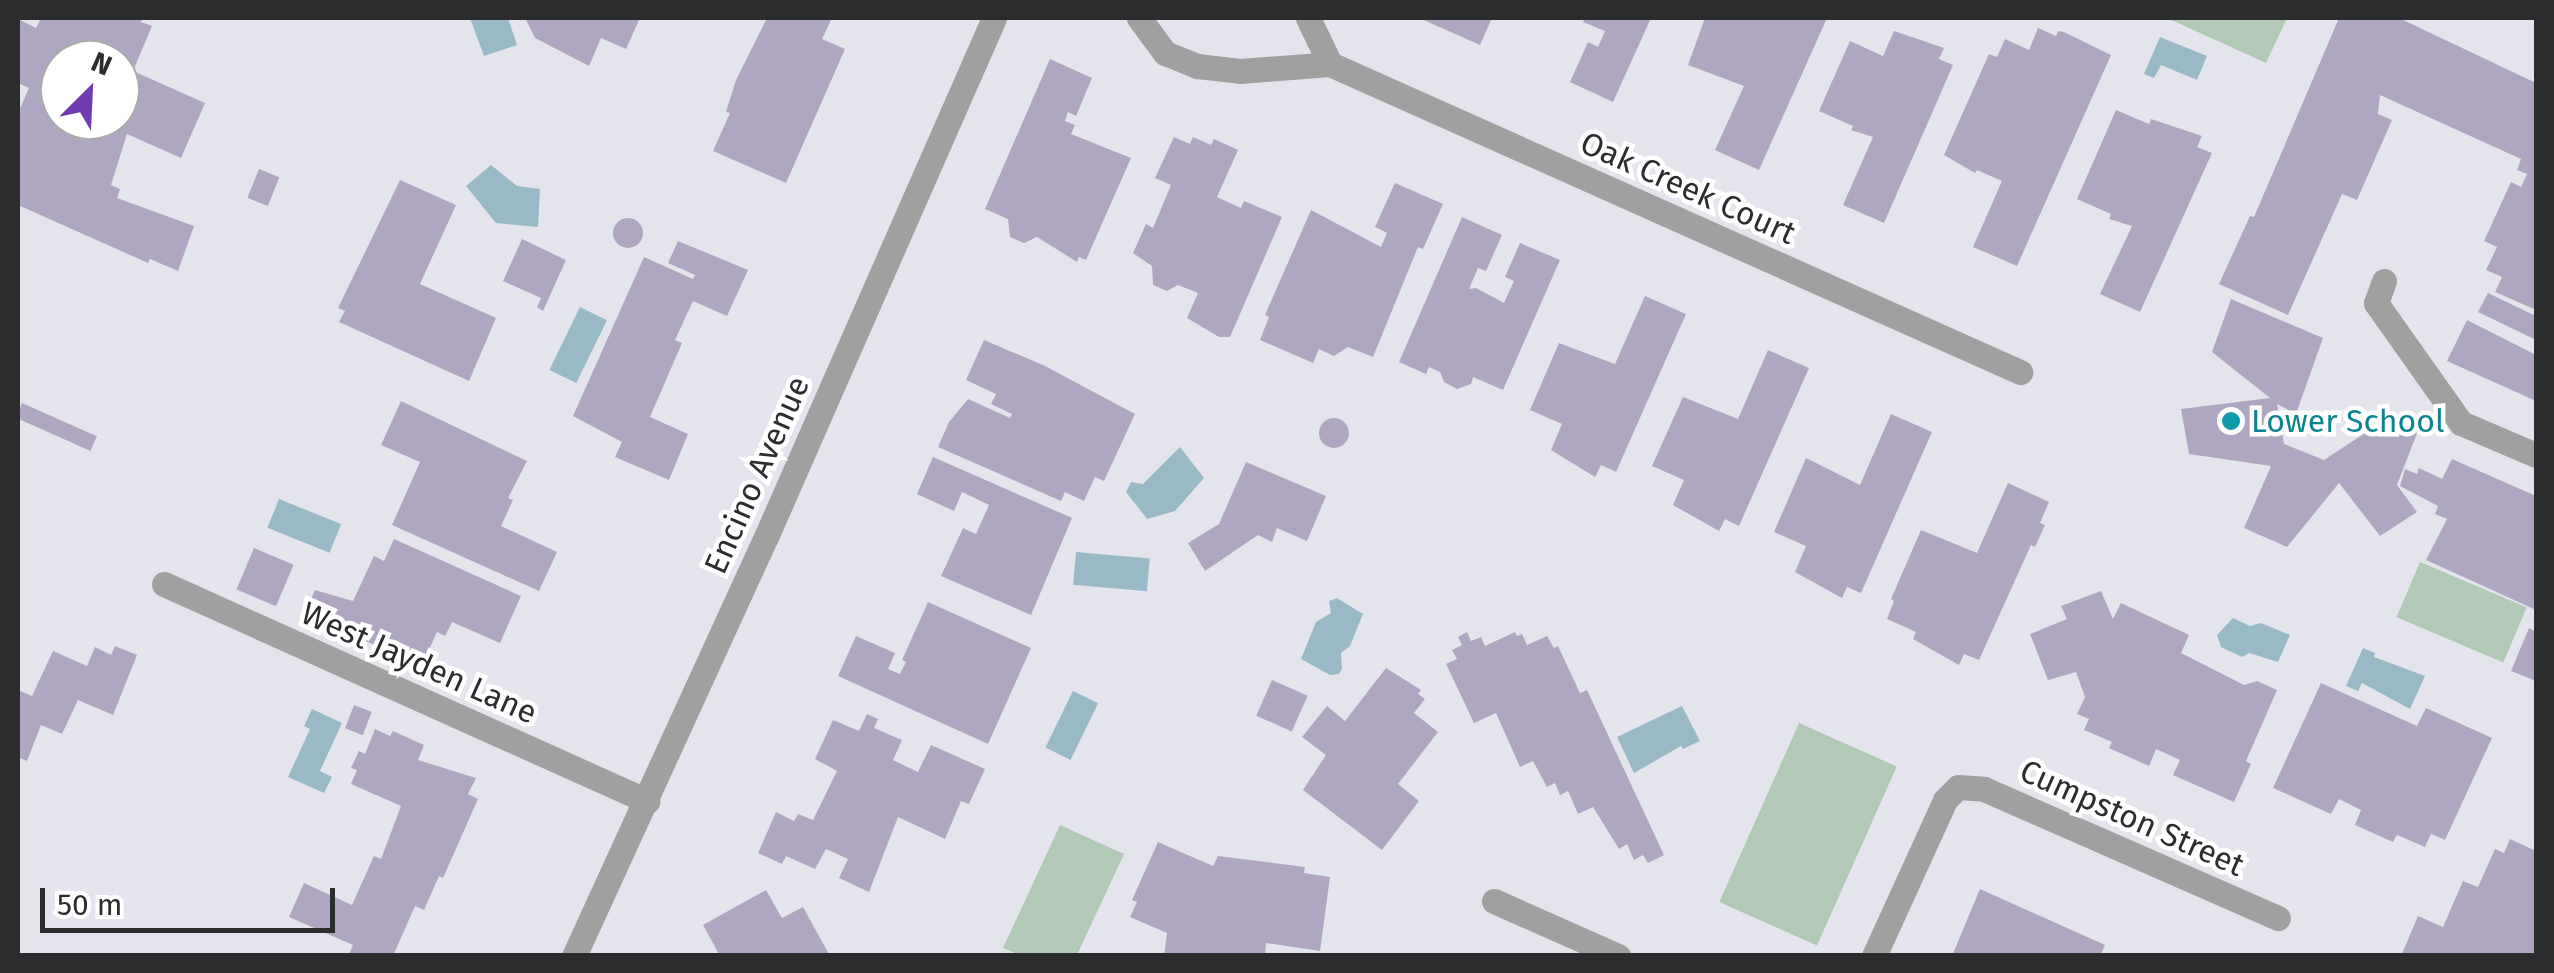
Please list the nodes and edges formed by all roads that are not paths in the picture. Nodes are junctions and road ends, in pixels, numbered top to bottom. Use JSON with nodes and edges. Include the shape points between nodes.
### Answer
{"nodes":[{"id":1,"x":994,"y":18,"type":"edge"},
{"id":2,"x":1140,"y":18,"type":"edge"},
{"id":3,"x":1308,"y":18,"type":"edge"},
{"id":4,"x":1330,"y":64,"type":"junction"},
{"id":5,"x":2384,"y":281,"type":"dead end"},
{"id":6,"x":2020,"y":372,"type":"dead end"},
{"id":7,"x":2536,"y":455,"type":"edge"},
{"id":8,"x":164,"y":584,"type":"dead end"},
{"id":9,"x":647,"y":801,"type":"junction"},
{"id":10,"x":1494,"y":901,"type":"dead end"},
{"id":11,"x":2278,"y":918,"type":"dead end"},
{"id":12,"x":574,"y":956,"type":"edge"},
{"id":13,"x":1618,"y":956,"type":"edge"},
{"id":14,"x":1874,"y":956,"type":"edge"}],
"edges":[{"from":1,"to":9,"type":"street","name":"Encino Avenue"},
{"from":2,"to":4,"type":"street","name":"Oak Creek Court","via":[[1165,53],[1197,66],[1240,72]]},
{"from":3,"to":4,"type":"street"},
{"from":4,"to":6,"type":"street","name":"Oak Creek Court"},
{"from":5,"to":7,"type":"street","via":[[2376,303],[2461,423]]},
{"from":8,"to":9,"type":"street","name":"West Jayden Lane"},
{"from":9,"to":12,"type":"street","name":"Encino Avenue"},
{"from":10,"to":13,"type":"street"},
{"from":11,"to":14,"type":"street","name":"Cumpston Street","via":[[1984,789],[1958,787],[1945,800]]}]}
